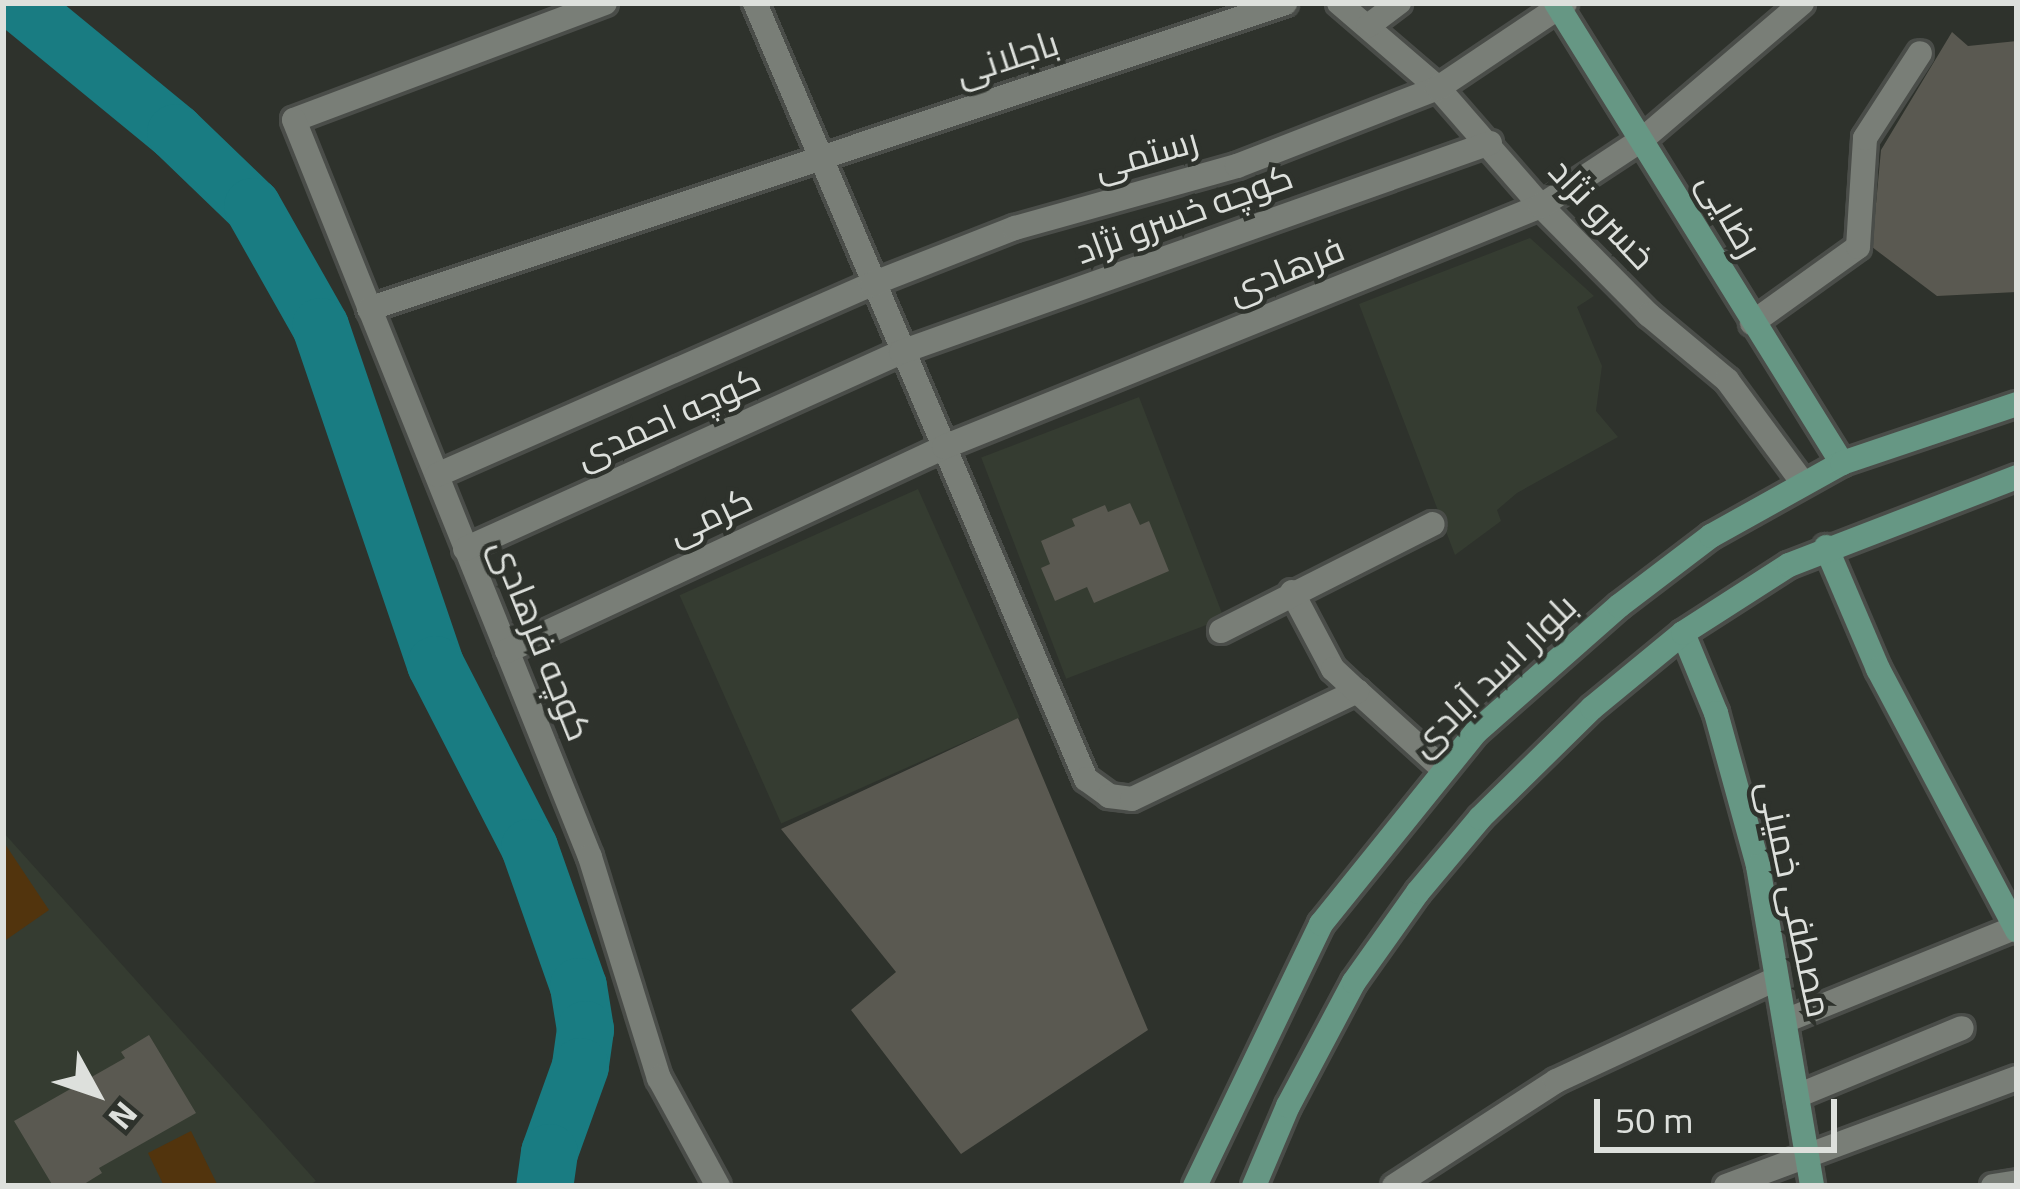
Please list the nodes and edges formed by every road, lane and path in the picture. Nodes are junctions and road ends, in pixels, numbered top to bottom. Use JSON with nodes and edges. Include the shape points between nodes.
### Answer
{"nodes":[{"id":1,"x":605,"y":3,"type":"edge"},
{"id":2,"x":755,"y":3,"type":"edge"},
{"id":3,"x":1285,"y":3,"type":"edge"},
{"id":4,"x":1339,"y":3,"type":"edge"},
{"id":5,"x":1399,"y":3,"type":"edge"},
{"id":6,"x":1802,"y":3,"type":"edge"},
{"id":7,"x":1560,"y":4,"type":"edge"},
{"id":8,"x":1367,"y":26,"type":"junction"},
{"id":9,"x":1920,"y":53,"type":"dead end"},
{"id":10,"x":1438,"y":88,"type":"junction"},
{"id":11,"x":1644,"y":138,"type":"junction"},
{"id":12,"x":1490,"y":143,"type":"junction"},
{"id":13,"x":819,"y":158,"type":"junction"},
{"id":14,"x":1541,"y":206,"type":"junction"},
{"id":15,"x":872,"y":284,"type":"junction"},
{"id":16,"x":369,"y":309,"type":"junction"},
{"id":17,"x":1752,"y":323,"type":"junction"},
{"id":18,"x":901,"y":352,"type":"junction"},
{"id":19,"x":2017,"y":404,"type":"edge"},
{"id":20,"x":944,"y":446,"type":"junction"},
{"id":21,"x":1842,"y":463,"type":"junction"},
{"id":22,"x":436,"y":475,"type":"junction"},
{"id":23,"x":2017,"y":476,"type":"edge"},
{"id":24,"x":1803,"y":483,"type":"junction"},
{"id":25,"x":1433,"y":524,"type":"dead end"},
{"id":26,"x":1826,"y":547,"type":"junction"},
{"id":27,"x":465,"y":549,"type":"junction"},
{"id":28,"x":1292,"y":592,"type":"junction"},
{"id":29,"x":1221,"y":631,"type":"dead end"},
{"id":30,"x":1683,"y":633,"type":"junction"},
{"id":31,"x":507,"y":651,"type":"junction"},
{"id":32,"x":1357,"y":692,"type":"junction"},
{"id":33,"x":1442,"y":768,"type":"junction"},
{"id":34,"x":2016,"y":928,"type":"edge"},
{"id":35,"x":1774,"y":980,"type":"junction"},
{"id":36,"x":1785,"y":1021,"type":"junction"},
{"id":37,"x":1962,"y":1028,"type":"dead end"},
{"id":38,"x":2017,"y":1078,"type":"edge"},
{"id":39,"x":1797,"y":1096,"type":"junction"},
{"id":40,"x":1806,"y":1157,"type":"junction"},
{"id":41,"x":2017,"y":1182,"type":"edge"},
{"id":42,"x":718,"y":1186,"type":"edge"},
{"id":43,"x":1195,"y":1186,"type":"edge"},
{"id":44,"x":1254,"y":1186,"type":"edge"},
{"id":45,"x":1394,"y":1186,"type":"edge"},
{"id":46,"x":1726,"y":1186,"type":"edge"},
{"id":47,"x":1812,"y":1186,"type":"edge"},
{"id":48,"x":1993,"y":1186,"type":"edge"}],
"edges":[{"from":1,"to":16,"type":"street","name":"کوچه فرهادی","via":[[294,120]]},
{"from":2,"to":13,"type":"street"},
{"from":3,"to":13,"type":"street","name":"باجلانی"},
{"from":4,"to":8,"type":"street","name":"خسرو نژاد"},
{"from":5,"to":8,"type":"street"},
{"from":6,"to":11,"type":"street","name":"فرهادی"},
{"from":7,"to":10,"type":"street","name":"رستمی"},
{"from":7,"to":11,"type":"main road","name":"رضایی"},
{"from":8,"to":10,"type":"street","name":"خسرو نژاد"},
{"from":9,"to":17,"type":"street","via":[[1865,138],[1858,247]]},
{"from":10,"to":12,"type":"street","name":"خسرو نژاد"},
{"from":10,"to":15,"type":"street","name":"رستمی","via":[[1237,166],[1015,228]]},
{"from":11,"to":14,"type":"street","name":"فرهادی"},
{"from":11,"to":17,"type":"main road","name":"رضایی"},
{"from":12,"to":14,"type":"street","name":"خسرو نژاد"},
{"from":12,"to":18,"type":"street","name":"کوچه خسرو نژاد"},
{"from":13,"to":15,"type":"street"},
{"from":13,"to":16,"type":"street","name":"باجلانی"},
{"from":14,"to":20,"type":"street","name":"فرهادی"},
{"from":14,"to":24,"type":"street","name":"خسرو نژاد","via":[[1649,316],[1726,380]]},
{"from":15,"to":18,"type":"street"},
{"from":15,"to":22,"type":"street","name":"رستمی"},
{"from":16,"to":22,"type":"street","name":"کوچه فرهادی"},
{"from":17,"to":21,"type":"main road","name":"رضایی"},
{"from":18,"to":20,"type":"street"},
{"from":18,"to":27,"type":"street","name":"کوچه احمدی"},
{"from":19,"to":21,"type":"main road","name":"بلوار اسد آبادی"},
{"from":20,"to":31,"type":"street","name":"کرمی"},
{"from":20,"to":32,"type":"street","via":[[1086,779],[1109,796],[1132,799]]},
{"from":21,"to":24,"type":"main road","name":"بلوار اسد آبادی"},
{"from":22,"to":27,"type":"street","name":"کوچه فرهادی"},
{"from":23,"to":26,"type":"main road"},
{"from":24,"to":33,"type":"main road","name":"بلوار اسد آبادی","via":[[1711,536],[1618,606]]},
{"from":25,"to":28,"type":"street"},
{"from":26,"to":30,"type":"main road"},
{"from":26,"to":34,"type":"main road","via":[[1878,669]]},
{"from":27,"to":31,"type":"street","name":"کوچه فرهادی"},
{"from":28,"to":29,"type":"street"},
{"from":28,"to":32,"type":"street","via":[[1333,668]]},
{"from":30,"to":35,"type":"main road","name":"مصطفی خمینی","via":[[1716,713],[1758,866]]},
{"from":30,"to":44,"type":"main road","via":[[1540,758],[1418,892],[1354,982]]},
{"from":31,"to":42,"type":"street","name":"کوچه فرهادی","via":[[590,857],[658,1078]]},
{"from":32,"to":33,"type":"street"},
{"from":33,"to":43,"type":"main road","name":"بلوار اسد آبادی","via":[[1321,924]]},
{"from":34,"to":36,"type":"street"},
{"from":35,"to":36,"type":"main road","name":"مصطفی خمینی"},
{"from":35,"to":45,"type":"street","via":[[1556,1081]]},
{"from":36,"to":39,"type":"main road","name":"مصطفی خمینی"},
{"from":37,"to":39,"type":"street"},
{"from":38,"to":40,"type":"street"},
{"from":39,"to":40,"type":"main road","name":"مصطفی خمینی"},
{"from":40,"to":46,"type":"street"},
{"from":40,"to":47,"type":"main road","name":"مصطفی خمینی"},
{"from":41,"to":48,"type":"street"}]}
